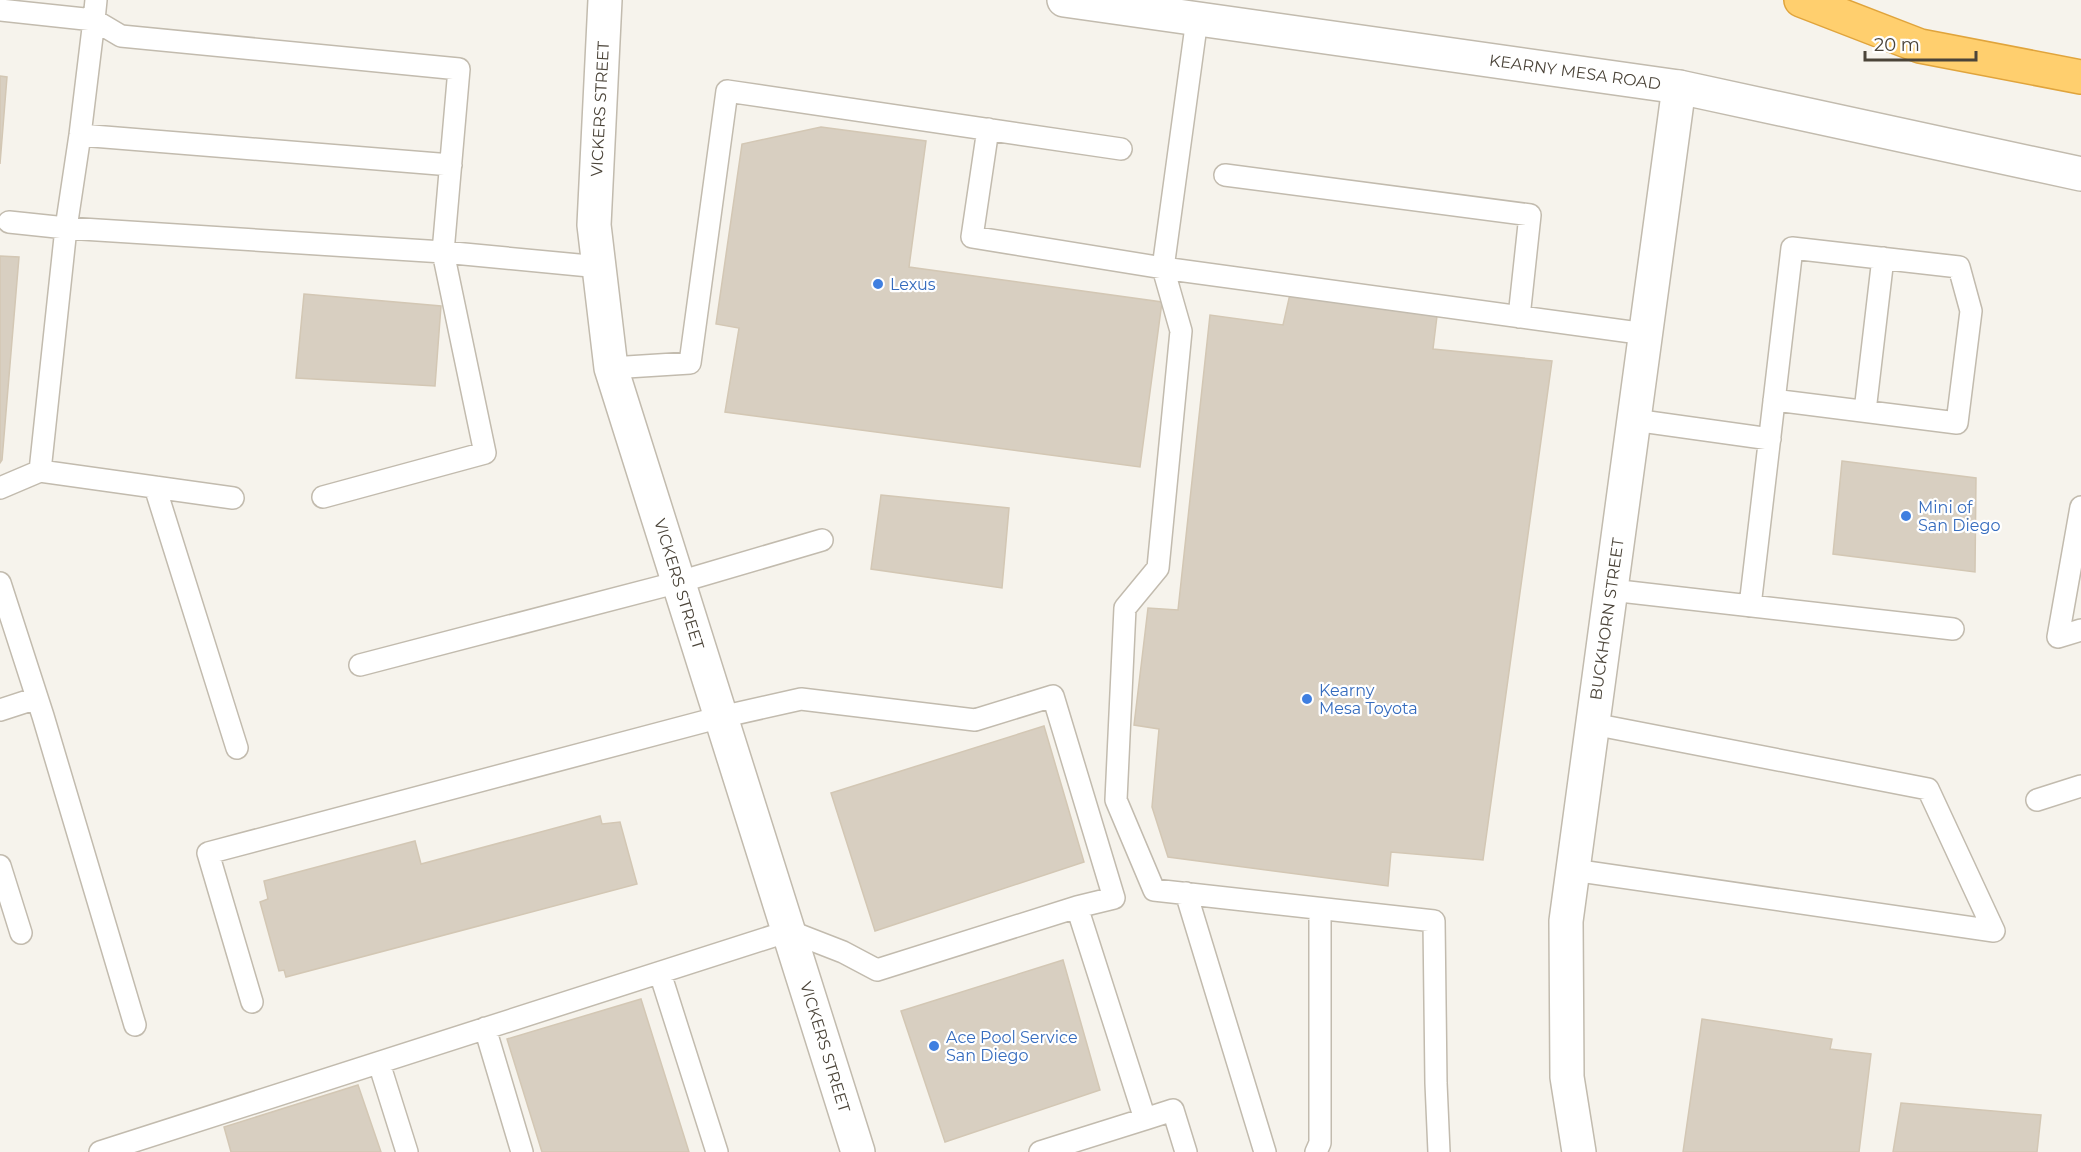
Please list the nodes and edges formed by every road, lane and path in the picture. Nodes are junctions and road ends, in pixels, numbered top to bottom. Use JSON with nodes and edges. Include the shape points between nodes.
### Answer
{"nodes":[{"id":1,"x":605,"y":0,"type":"edge"},
{"id":2,"x":1064,"y":0,"type":"edge"},
{"id":3,"x":1801,"y":0,"type":"edge"},
{"id":4,"x":0,"y":10,"type":"edge"},
{"id":5,"x":95,"y":10,"type":"edge"},
{"id":6,"x":1197,"y":19,"type":"junction"},
{"id":7,"x":2081,"y":77,"type":"edge"},
{"id":8,"x":1679,"y":87,"type":"junction"},
{"id":9,"x":988,"y":129,"type":"junction"},
{"id":10,"x":80,"y":135,"type":"junction"},
{"id":11,"x":1121,"y":149,"type":"dead end"},
{"id":12,"x":451,"y":165,"type":"junction"},
{"id":13,"x":2081,"y":174,"type":"edge"},
{"id":14,"x":1225,"y":175,"type":"dead end"},
{"id":15,"x":10,"y":222,"type":"dead end"},
{"id":16,"x":66,"y":228,"type":"junction"},
{"id":17,"x":443,"y":252,"type":"junction"},
{"id":18,"x":1883,"y":258,"type":"junction"},
{"id":19,"x":600,"y":267,"type":"junction"},
{"id":20,"x":1163,"y":267,"type":"junction"},
{"id":21,"x":1519,"y":317,"type":"junction"},
{"id":22,"x":1646,"y":334,"type":"junction"},
{"id":23,"x":611,"y":368,"type":"junction"},
{"id":24,"x":1774,"y":400,"type":"junction"},
{"id":25,"x":1865,"y":411,"type":"junction"},
{"id":26,"x":1634,"y":420,"type":"junction"},
{"id":27,"x":1770,"y":439,"type":"junction"},
{"id":28,"x":40,"y":471,"type":"junction"},
{"id":29,"x":154,"y":487,"type":"junction"},
{"id":30,"x":0,"y":488,"type":"edge"},
{"id":31,"x":323,"y":497,"type":"dead end"},
{"id":32,"x":233,"y":498,"type":"dead end"},
{"id":33,"x":2081,"y":507,"type":"edge"},
{"id":34,"x":822,"y":540,"type":"dead end"},
{"id":35,"x":679,"y":582,"type":"junction"},
{"id":36,"x":0,"y":583,"type":"edge"},
{"id":37,"x":1611,"y":590,"type":"junction"},
{"id":38,"x":1750,"y":606,"type":"junction"},
{"id":39,"x":1953,"y":629,"type":"dead end"},
{"id":40,"x":2081,"y":630,"type":"edge"},
{"id":41,"x":360,"y":665,"type":"dead end"},
{"id":42,"x":38,"y":698,"type":"junction"},
{"id":43,"x":0,"y":710,"type":"edge"},
{"id":44,"x":721,"y":717,"type":"junction"},
{"id":45,"x":1593,"y":724,"type":"junction"},
{"id":46,"x":237,"y":748,"type":"dead end"},
{"id":47,"x":2081,"y":786,"type":"edge"},
{"id":48,"x":2037,"y":800,"type":"dead end"},
{"id":49,"x":0,"y":866,"type":"edge"},
{"id":50,"x":1573,"y":870,"type":"junction"},
{"id":51,"x":1186,"y":893,"type":"junction"},
{"id":52,"x":1077,"y":908,"type":"junction"},
{"id":53,"x":1320,"y":909,"type":"junction"},
{"id":54,"x":789,"y":931,"type":"junction"},
{"id":55,"x":21,"y":933,"type":"dead end"},
{"id":56,"x":660,"y":973,"type":"junction"},
{"id":57,"x":252,"y":1002,"type":"dead end"},
{"id":58,"x":135,"y":1025,"type":"dead end"},
{"id":59,"x":485,"y":1028,"type":"junction"},
{"id":60,"x":379,"y":1063,"type":"junction"},
{"id":61,"x":1145,"y":1119,"type":"junction"},
{"id":62,"x":100,"y":1152,"type":"edge"},
{"id":63,"x":406,"y":1152,"type":"edge"},
{"id":64,"x":522,"y":1152,"type":"edge"},
{"id":65,"x":717,"y":1152,"type":"edge"},
{"id":66,"x":858,"y":1152,"type":"edge"},
{"id":67,"x":1040,"y":1152,"type":"edge"},
{"id":68,"x":1186,"y":1152,"type":"edge"},
{"id":69,"x":1265,"y":1152,"type":"edge"},
{"id":70,"x":1316,"y":1152,"type":"edge"},
{"id":71,"x":1439,"y":1152,"type":"edge"},
{"id":72,"x":1579,"y":1152,"type":"edge"}],
"edges":[{"from":1,"to":19,"type":"street","name":"VICKERS STREET","via":[[594,225]]},
{"from":2,"to":6,"type":"street","name":"KEARNY MESA ROAD"},
{"from":3,"to":7,"type":"highway","via":[[1920,46]]},
{"from":4,"to":5,"type":"lane"},
{"from":5,"to":10,"type":"lane"},
{"from":5,"to":12,"type":"lane","via":[[122,36],[459,69]]},
{"from":6,"to":8,"type":"street","name":"KEARNY MESA ROAD"},
{"from":6,"to":20,"type":"lane"},
{"from":8,"to":13,"type":"street","name":"KEARNY MESA ROAD"},
{"from":8,"to":22,"type":"street","name":"BUCKHORN STREET"},
{"from":9,"to":11,"type":"lane"},
{"from":9,"to":20,"type":"lane","via":[[972,237]]},
{"from":9,"to":23,"type":"lane","via":[[727,92],[690,363]]},
{"from":10,"to":12,"type":"lane"},
{"from":10,"to":16,"type":"lane"},
{"from":12,"to":17,"type":"lane"},
{"from":14,"to":21,"type":"lane","via":[[1530,215]]},
{"from":15,"to":16,"type":"lane"},
{"from":16,"to":17,"type":"lane"},
{"from":16,"to":28,"type":"lane"},
{"from":17,"to":19,"type":"lane"},
{"from":17,"to":31,"type":"lane","via":[[485,453]]},
{"from":18,"to":24,"type":"lane","via":[[1792,248]]},
{"from":18,"to":25,"type":"lane"},
{"from":18,"to":25,"type":"lane","via":[[1959,267],[1971,311],[1957,423]]},
{"from":19,"to":23,"type":"street","name":"VICKERS STREET"},
{"from":20,"to":21,"type":"lane"},
{"from":20,"to":51,"type":"lane","via":[[1181,331],[1158,568],[1125,608],[1116,800],[1154,890]]},
{"from":21,"to":22,"type":"lane"},
{"from":22,"to":26,"type":"street","name":"BUCKHORN STREET"},
{"from":23,"to":35,"type":"street","name":"VICKERS STREET"},
{"from":24,"to":25,"type":"lane"},
{"from":24,"to":27,"type":"lane"},
{"from":26,"to":27,"type":"lane"},
{"from":26,"to":37,"type":"street","name":"BUCKHORN STREET"},
{"from":27,"to":38,"type":"lane"},
{"from":28,"to":29,"type":"lane"},
{"from":28,"to":30,"type":"lane"},
{"from":29,"to":32,"type":"lane"},
{"from":29,"to":46,"type":"lane"},
{"from":33,"to":40,"type":"lane","via":[[2058,637]]},
{"from":34,"to":35,"type":"lane"},
{"from":35,"to":41,"type":"lane"},
{"from":35,"to":44,"type":"street","name":"VICKERS STREET"},
{"from":36,"to":42,"type":"lane"},
{"from":37,"to":38,"type":"lane"},
{"from":37,"to":45,"type":"street","name":"BUCKHORN STREET"},
{"from":38,"to":39,"type":"lane"},
{"from":42,"to":43,"type":"lane"},
{"from":42,"to":58,"type":"lane"},
{"from":44,"to":52,"type":"lane","via":[[801,699],[975,720],[1053,696],[1114,898]]},
{"from":44,"to":54,"type":"street","name":"VICKERS STREET"},
{"from":44,"to":57,"type":"lane","via":[[208,853]]},
{"from":45,"to":50,"type":"street","name":"BUCKHORN STREET"},
{"from":45,"to":50,"type":"lane","via":[[1928,789],[1994,931]]},
{"from":47,"to":48,"type":"lane"},
{"from":49,"to":55,"type":"lane"},
{"from":50,"to":72,"type":"street","name":"BUCKHORN STREET","via":[[1566,921],[1567,1077]]},
{"from":51,"to":53,"type":"lane"},
{"from":51,"to":69,"type":"lane"},
{"from":52,"to":54,"type":"lane","via":[[877,970]]},
{"from":52,"to":61,"type":"lane"},
{"from":53,"to":70,"type":"lane","via":[[1320,1143]]},
{"from":53,"to":71,"type":"lane","via":[[1434,921]]},
{"from":54,"to":56,"type":"lane"},
{"from":54,"to":66,"type":"street","name":"VICKERS STREET"},
{"from":56,"to":59,"type":"lane"},
{"from":56,"to":65,"type":"lane"},
{"from":59,"to":60,"type":"lane"},
{"from":59,"to":64,"type":"lane"},
{"from":60,"to":62,"type":"lane"},
{"from":60,"to":63,"type":"lane"},
{"from":61,"to":67,"type":"lane"},
{"from":61,"to":68,"type":"lane","via":[[1173,1110]]}]}
